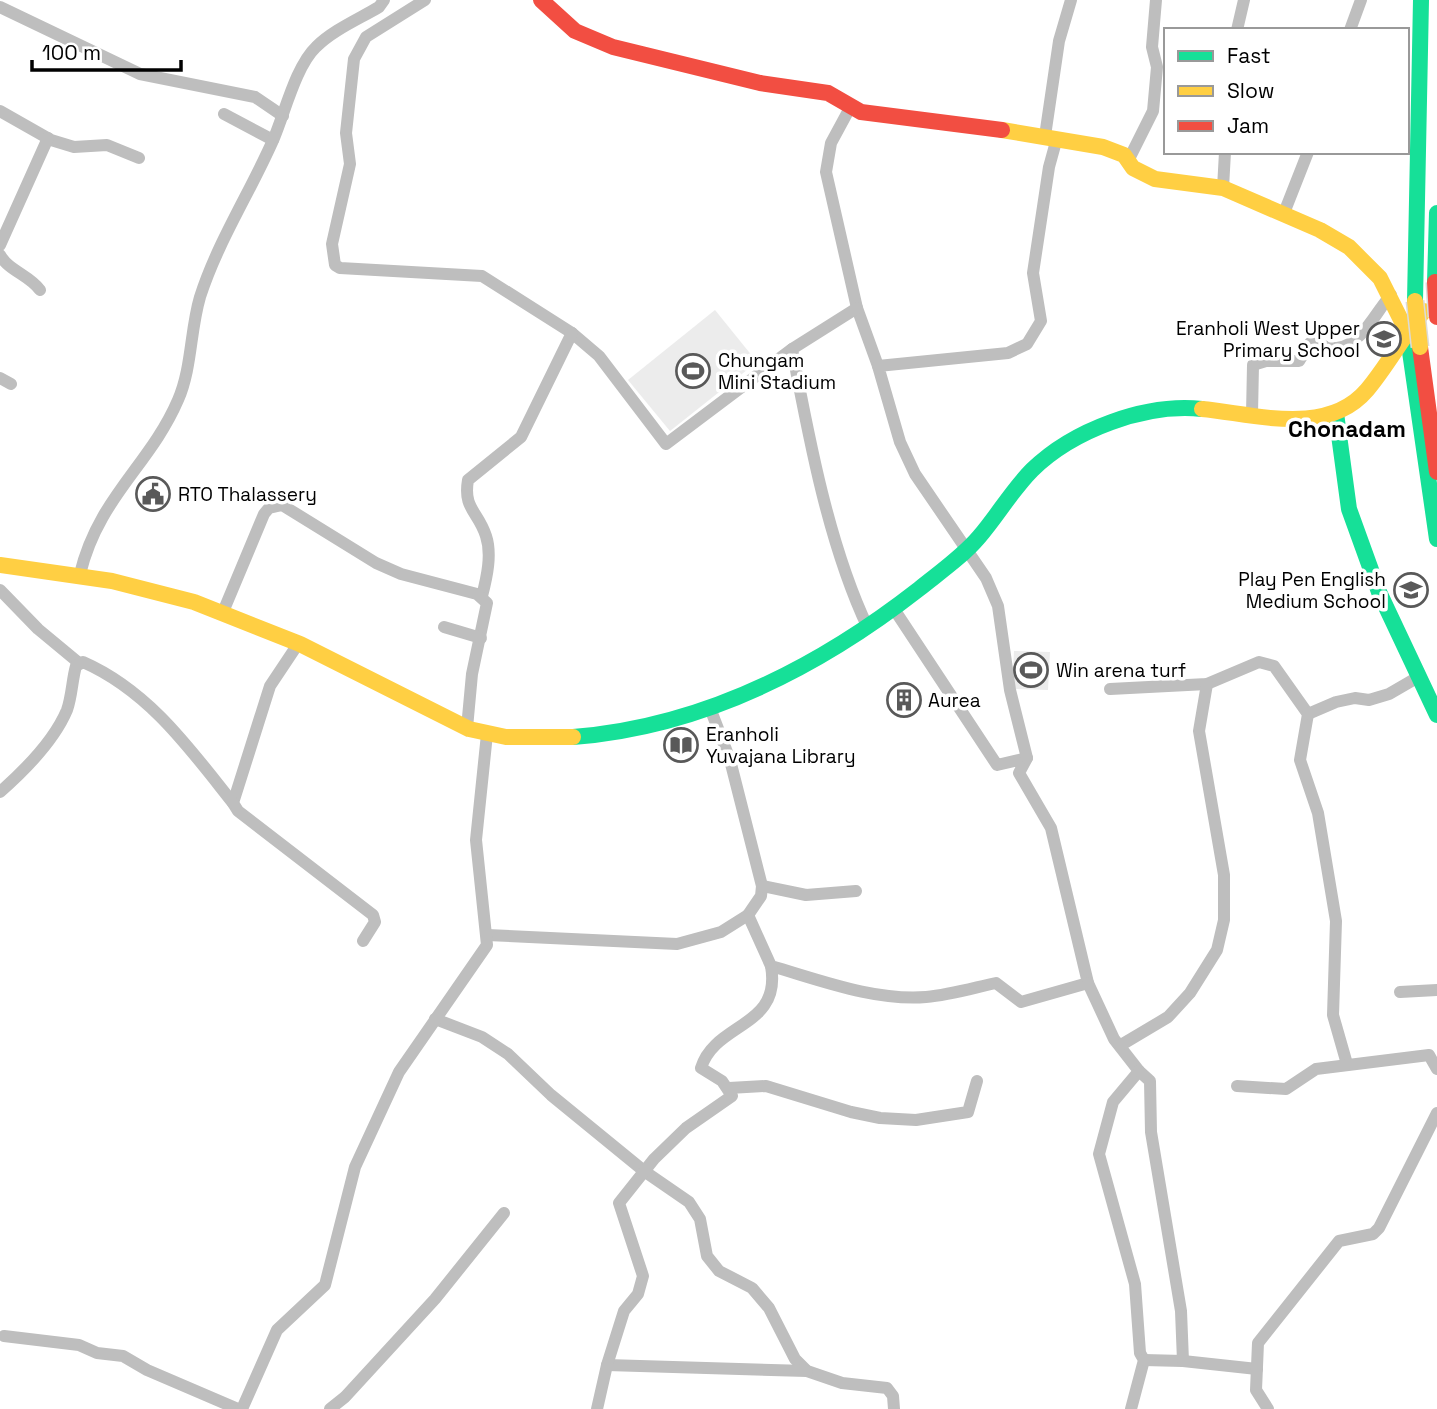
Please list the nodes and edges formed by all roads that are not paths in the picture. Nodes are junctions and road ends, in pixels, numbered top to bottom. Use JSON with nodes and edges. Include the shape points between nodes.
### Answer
{"nodes":[{"id":1,"x":384,"y":0,"type":"edge"},
{"id":2,"x":425,"y":0,"type":"edge"},
{"id":3,"x":541,"y":0,"type":"edge"},
{"id":4,"x":1071,"y":0,"type":"edge"},
{"id":5,"x":1156,"y":0,"type":"edge"},
{"id":6,"x":1244,"y":0,"type":"edge"},
{"id":7,"x":1361,"y":0,"type":"edge"},
{"id":8,"x":1413,"y":0,"type":"edge"},
{"id":9,"x":1421,"y":0,"type":"edge"},
{"id":10,"x":8,"y":6,"type":"edge"},
{"id":11,"x":1237,"y":28,"type":"edge"},
{"id":12,"x":1351,"y":28,"type":"edge"},
{"id":13,"x":851,"y":106,"type":"junction"},
{"id":14,"x":0,"y":111,"type":"edge"},
{"id":15,"x":224,"y":114,"type":"dead end"},
{"id":16,"x":283,"y":116,"type":"junction"},
{"id":17,"x":1051,"y":137,"type":"junction"},
{"id":18,"x":48,"y":138,"type":"junction"},
{"id":19,"x":273,"y":140,"type":"junction"},
{"id":20,"x":1409,"y":147,"type":"edge"},
{"id":21,"x":1225,"y":154,"type":"edge"},
{"id":22,"x":1307,"y":154,"type":"edge"},
{"id":23,"x":1409,"y":154,"type":"edge"},
{"id":24,"x":139,"y":158,"type":"dead end"},
{"id":25,"x":1129,"y":159,"type":"junction"},
{"id":26,"x":1223,"y":188,"type":"junction"},
{"id":27,"x":1417,"y":199,"type":"junction"},
{"id":28,"x":1437,"y":213,"type":"edge"},
{"id":29,"x":1284,"y":214,"type":"junction"},
{"id":30,"x":0,"y":245,"type":"edge"},
{"id":31,"x":0,"y":255,"type":"edge"},
{"id":32,"x":1406,"y":257,"type":"junction"},
{"id":33,"x":40,"y":290,"type":"dead end"},
{"id":34,"x":1436,"y":290,"type":"edge"},
{"id":35,"x":1391,"y":295,"type":"junction"},
{"id":36,"x":857,"y":308,"type":"junction"},
{"id":37,"x":1437,"y":317,"type":"edge"},
{"id":38,"x":1406,"y":330,"type":"junction"},
{"id":39,"x":572,"y":333,"type":"junction"},
{"id":40,"x":792,"y":349,"type":"junction"},
{"id":41,"x":878,"y":366,"type":"junction"},
{"id":42,"x":1336,"y":413,"type":"junction"},
{"id":43,"x":1252,"y":414,"type":"junction"},
{"id":44,"x":1437,"y":472,"type":"edge"},
{"id":45,"x":1437,"y":539,"type":"edge"},
{"id":46,"x":966,"y":550,"type":"junction"},
{"id":47,"x":0,"y":565,"type":"edge"},
{"id":48,"x":80,"y":574,"type":"junction"},
{"id":49,"x":0,"y":590,"type":"edge"},
{"id":50,"x":482,"y":596,"type":"junction"},
{"id":51,"x":894,"y":609,"type":"junction"},
{"id":52,"x":223,"y":612,"type":"junction"},
{"id":53,"x":444,"y":627,"type":"dead end"},
{"id":54,"x":868,"y":628,"type":"junction"},
{"id":55,"x":481,"y":638,"type":"junction"},
{"id":56,"x":299,"y":644,"type":"junction"},
{"id":57,"x":79,"y":663,"type":"junction"},
{"id":58,"x":1420,"y":676,"type":"junction"},
{"id":59,"x":1207,"y":684,"type":"junction"},
{"id":60,"x":1110,"y":689,"type":"dead end"},
{"id":61,"x":710,"y":708,"type":"junction"},
{"id":62,"x":1308,"y":714,"type":"junction"},
{"id":63,"x":1437,"y":715,"type":"edge"},
{"id":64,"x":467,"y":728,"type":"junction"},
{"id":65,"x":487,"y":734,"type":"junction"},
{"id":66,"x":1027,"y":758,"type":"junction"},
{"id":67,"x":0,"y":792,"type":"edge"},
{"id":68,"x":233,"y":803,"type":"junction"},
{"id":69,"x":762,"y":886,"type":"junction"},
{"id":70,"x":856,"y":891,"type":"dead end"},
{"id":71,"x":748,"y":915,"type":"junction"},
{"id":72,"x":487,"y":935,"type":"junction"},
{"id":73,"x":363,"y":941,"type":"dead end"},
{"id":74,"x":771,"y":966,"type":"junction"},
{"id":75,"x":1088,"y":983,"type":"junction"},
{"id":76,"x":1437,"y":990,"type":"edge"},
{"id":77,"x":1400,"y":992,"type":"dead end"},
{"id":78,"x":435,"y":1019,"type":"junction"},
{"id":79,"x":1121,"y":1045,"type":"junction"},
{"id":80,"x":1347,"y":1064,"type":"junction"},
{"id":81,"x":1437,"y":1069,"type":"edge"},
{"id":82,"x":1139,"y":1071,"type":"junction"},
{"id":83,"x":977,"y":1081,"type":"dead end"},
{"id":84,"x":1237,"y":1086,"type":"dead end"},
{"id":85,"x":729,"y":1088,"type":"junction"},
{"id":86,"x":1437,"y":1113,"type":"edge"},
{"id":87,"x":644,"y":1171,"type":"junction"},
{"id":88,"x":504,"y":1213,"type":"dead end"},
{"id":89,"x":4,"y":1336,"type":"dead end"},
{"id":90,"x":1144,"y":1360,"type":"junction"},
{"id":91,"x":1183,"y":1362,"type":"junction"},
{"id":92,"x":607,"y":1365,"type":"junction"},
{"id":93,"x":1257,"y":1369,"type":"junction"},
{"id":94,"x":807,"y":1371,"type":"junction"},
{"id":95,"x":240,"y":1409,"type":"edge"},
{"id":96,"x":330,"y":1409,"type":"edge"},
{"id":97,"x":597,"y":1409,"type":"edge"},
{"id":98,"x":894,"y":1409,"type":"edge"},
{"id":99,"x":1131,"y":1409,"type":"edge"},
{"id":100,"x":1268,"y":1409,"type":"edge"}],
"edges":[{"from":1,"to":16,"type":"street","via":[[315,47]]},
{"from":2,"to":39,"type":"street","via":[[366,37],[354,59],[346,133],[348,187],[335,225],[335,265],[482,276]]},
{"from":3,"to":13,"type":"main road","via":[[575,31],[612,47],[760,83],[828,93]]},
{"from":4,"to":17,"type":"street","via":[[1059,41]]},
{"from":5,"to":25,"type":"street","via":[[1153,111]]},
{"from":6,"to":11,"type":"street"},
{"from":7,"to":12,"type":"street"},
{"from":8,"to":20,"type":"main road"},
{"from":9,"to":27,"type":"main road"},
{"from":10,"to":16,"type":"street","via":[[140,74],[255,97]]},
{"from":13,"to":17,"type":"main road","via":[[889,117]]},
{"from":13,"to":36,"type":"street","via":[[831,143],[826,172]]},
{"from":14,"to":18,"type":"street"},
{"from":15,"to":19,"type":"street"},
{"from":16,"to":19,"type":"street"},
{"from":17,"to":25,"type":"main road","via":[[1103,147]]},
{"from":17,"to":41,"type":"street","via":[[1033,273],[1041,321],[1027,344],[1008,353]]},
{"from":18,"to":24,"type":"street","via":[[74,147],[107,145]]},
{"from":18,"to":30,"type":"street"},
{"from":19,"to":48,"type":"street","via":[[201,294],[188,346],[188,373],[178,400],[166,425],[97,522]]},
{"from":21,"to":26,"type":"street"},
{"from":22,"to":29,"type":"street"},
{"from":23,"to":32,"type":"main road"},
{"from":25,"to":26,"type":"main road","via":[[1133,168],[1155,179]]},
{"from":26,"to":29,"type":"main road"},
{"from":27,"to":32,"type":"main road"},
{"from":27,"to":44,"type":"main road","bridge":true,"via":[[1415,301]]},
{"from":28,"to":34,"type":"main road"},
{"from":29,"to":35,"type":"main road","via":[[1349,247]]},
{"from":31,"to":33,"type":"street"},
{"from":32,"to":38,"type":"main road"},
{"from":34,"to":37,"type":"main road","bridge":true},
{"from":34,"to":38,"type":"main road"},
{"from":35,"to":38,"type":"main road"},
{"from":35,"to":43,"type":"street","via":[[1351,342],[1337,348],[1310,343],[1299,362],[1253,365]]},
{"from":36,"to":40,"type":"street"},
{"from":36,"to":41,"type":"street"},
{"from":38,"to":42,"type":"main road","via":[[1362,395]]},
{"from":38,"to":45,"type":"main road"},
{"from":39,"to":40,"type":"street","via":[[599,356],[666,444]]},
{"from":39,"to":50,"type":"street","via":[[520,437],[468,480],[465,497],[486,536],[489,561]]},
{"from":40,"to":54,"type":"street","via":[[844,570]]},
{"from":41,"to":46,"type":"street","via":[[900,442],[915,474]]},
{"from":42,"to":43,"type":"main road","via":[[1321,418]]},
{"from":42,"to":58,"type":"main road","via":[[1349,509],[1379,592]]},
{"from":43,"to":46,"type":"main road","via":[[1175,408],[1094,433],[1051,454],[1023,479]]},
{"from":46,"to":51,"type":"main road"},
{"from":46,"to":66,"type":"street","via":[[998,606],[1010,690]]},
{"from":47,"to":48,"type":"main road"},
{"from":48,"to":52,"type":"main road"},
{"from":49,"to":57,"type":"street","via":[[37,629]]},
{"from":50,"to":52,"type":"street","via":[[376,563],[282,505],[264,514]]},
{"from":50,"to":55,"type":"street","via":[[487,603]]},
{"from":51,"to":54,"type":"main road"},
{"from":51,"to":66,"type":"street","via":[[997,765]]},
{"from":52,"to":56,"type":"main road"},
{"from":53,"to":55,"type":"street"},
{"from":54,"to":61,"type":"main road","via":[[793,672]]},
{"from":55,"to":64,"type":"street"},
{"from":56,"to":64,"type":"main road"},
{"from":56,"to":68,"type":"street","via":[[270,686]]},
{"from":57,"to":67,"type":"street","via":[[60,722],[21,773]]},
{"from":57,"to":68,"type":"street","via":[[102,672],[147,704],[177,733]]},
{"from":58,"to":62,"type":"street","via":[[1389,694],[1336,702]]},
{"from":58,"to":63,"type":"main road"},
{"from":59,"to":60,"type":"street"},
{"from":59,"to":62,"type":"street","via":[[1259,662],[1274,666]]},
{"from":59,"to":79,"type":"street","via":[[1199,731],[1224,875],[1224,920],[1217,950],[1190,993],[1168,1017]]},
{"from":61,"to":65,"type":"main road","via":[[637,729],[560,737]]},
{"from":61,"to":69,"type":"street","via":[[730,760]]},
{"from":62,"to":80,"type":"street","via":[[1300,760],[1318,813],[1336,921],[1333,1015]]},
{"from":64,"to":65,"type":"main road"},
{"from":65,"to":72,"type":"street","via":[[476,840]]},
{"from":66,"to":75,"type":"street","via":[[1019,773],[1051,828]]},
{"from":68,"to":73,"type":"street","via":[[373,915],[375,922]]},
{"from":69,"to":70,"type":"street","via":[[806,895]]},
{"from":69,"to":71,"type":"street"},
{"from":71,"to":72,"type":"street","via":[[721,932],[677,944]]},
{"from":71,"to":74,"type":"street"},
{"from":72,"to":78,"type":"street","via":[[487,945]]},
{"from":74,"to":75,"type":"street","via":[[897,996],[925,997],[996,983],[1013,998],[1032,1002]]},
{"from":74,"to":85,"type":"street","via":[[769,999],[759,1013],[704,1058],[701,1068]]},
{"from":75,"to":79,"type":"street"},
{"from":76,"to":77,"type":"street"},
{"from":78,"to":87,"type":"street","via":[[482,1037],[508,1055]]},
{"from":78,"to":95,"type":"street","via":[[399,1072],[355,1167],[326,1285],[277,1330]]},
{"from":79,"to":82,"type":"street"},
{"from":80,"to":81,"type":"street","via":[[1429,1055]]},
{"from":80,"to":84,"type":"street","via":[[1316,1069],[1286,1089]]},
{"from":82,"to":90,"type":"street","via":[[1113,1101],[1099,1154],[1135,1284]]},
{"from":82,"to":91,"type":"street","via":[[1150,1082],[1151,1132],[1181,1311]]},
{"from":83,"to":85,"type":"street","via":[[968,1111],[916,1120],[851,1112],[766,1086]]},
{"from":85,"to":87,"type":"street","via":[[732,1096],[686,1128]]},
{"from":86,"to":93,"type":"street","via":[[1379,1228],[1373,1234],[1339,1241],[1258,1343]]},
{"from":87,"to":92,"type":"street","via":[[619,1203],[643,1276],[638,1294],[624,1311]]},
{"from":87,"to":94,"type":"street","via":[[689,1202],[700,1219],[707,1256],[719,1271],[752,1288]]},
{"from":88,"to":96,"type":"street","via":[[435,1299]]},
{"from":89,"to":95,"type":"street","via":[[79,1345],[123,1356]]},
{"from":90,"to":91,"type":"street"},
{"from":90,"to":99,"type":"street"},
{"from":91,"to":93,"type":"street"},
{"from":92,"to":94,"type":"street"},
{"from":92,"to":97,"type":"street"},
{"from":93,"to":100,"type":"street","via":[[1256,1390]]},
{"from":94,"to":98,"type":"street","via":[[842,1383],[887,1388]]}]}
